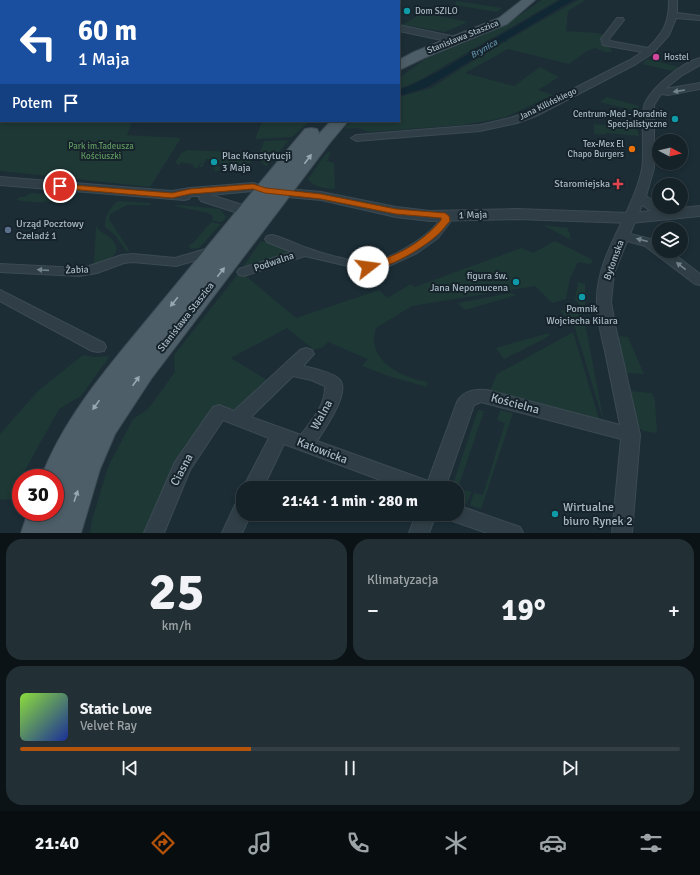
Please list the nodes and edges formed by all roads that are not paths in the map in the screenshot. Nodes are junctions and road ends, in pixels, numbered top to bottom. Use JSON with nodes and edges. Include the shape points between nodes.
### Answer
{"nodes":[{"id":1,"x":673,"y":0,"type":"edge"},
{"id":2,"x":526,"y":2,"type":"edge"},
{"id":3,"x":673,"y":15,"type":"junction"},
{"id":4,"x":700,"y":18,"type":"edge"},
{"id":5,"x":620,"y":20,"type":"dead end"},
{"id":6,"x":400,"y":28,"type":"edge"},
{"id":7,"x":452,"y":39,"type":"junction"},
{"id":8,"x":650,"y":51,"type":"junction"},
{"id":9,"x":400,"y":59,"type":"edge"},
{"id":10,"x":700,"y":61,"type":"edge"},
{"id":11,"x":400,"y":65,"type":"edge"},
{"id":12,"x":700,"y":86,"type":"edge"},
{"id":13,"x":657,"y":91,"type":"junction"},
{"id":14,"x":322,"y":122,"type":"edge"},
{"id":15,"x":339,"y":122,"type":"edge"},
{"id":16,"x":356,"y":138,"type":"dead end"},
{"id":17,"x":0,"y":181,"type":"edge"},
{"id":18,"x":274,"y":191,"type":"junction"},
{"id":19,"x":172,"y":195,"type":"junction"},
{"id":20,"x":639,"y":196,"type":"junction"},
{"id":21,"x":206,"y":198,"type":"junction"},
{"id":22,"x":652,"y":207,"type":"edge"},
{"id":23,"x":247,"y":211,"type":"junction"},
{"id":24,"x":700,"y":211,"type":"edge"},
{"id":25,"x":688,"y":212,"type":"edge"},
{"id":26,"x":669,"y":214,"type":"edge"},
{"id":27,"x":445,"y":216,"type":"junction"},
{"id":28,"x":700,"y":220,"type":"edge"},
{"id":29,"x":627,"y":226,"type":"junction"},
{"id":30,"x":272,"y":239,"type":"dead end"},
{"id":31,"x":652,"y":244,"type":"edge"},
{"id":32,"x":305,"y":252,"type":"junction"},
{"id":33,"x":670,"y":258,"type":"edge"},
{"id":34,"x":0,"y":268,"type":"edge"},
{"id":35,"x":184,"y":270,"type":"junction"},
{"id":36,"x":244,"y":272,"type":"dead end"},
{"id":37,"x":700,"y":281,"type":"edge"},
{"id":38,"x":0,"y":295,"type":"edge"},
{"id":39,"x":98,"y":347,"type":"dead end"},
{"id":40,"x":306,"y":354,"type":"dead end"},
{"id":41,"x":289,"y":369,"type":"junction"},
{"id":42,"x":219,"y":412,"type":"joint"},
{"id":43,"x":238,"y":418,"type":"junction"},
{"id":44,"x":280,"y":434,"type":"junction"},
{"id":45,"x":631,"y":435,"type":"junction"},
{"id":46,"x":305,"y":444,"type":"junction"},
{"id":47,"x":60,"y":469,"type":"edge"},
{"id":48,"x":256,"y":481,"type":"edge"},
{"id":49,"x":406,"y":481,"type":"edge"},
{"id":50,"x":438,"y":481,"type":"edge"},
{"id":51,"x":464,"y":516,"type":"edge"},
{"id":52,"x":238,"y":521,"type":"edge"},
{"id":53,"x":423,"y":521,"type":"edge"},
{"id":54,"x":42,"y":528,"type":"edge"},
{"id":55,"x":154,"y":533,"type":"edge"},
{"id":56,"x":232,"y":533,"type":"edge"},
{"id":57,"x":419,"y":533,"type":"edge"},
{"id":58,"x":513,"y":533,"type":"edge"},
{"id":59,"x":622,"y":533,"type":"edge"}],
"edges":[{"from":1,"to":3,"type":"street","name":"Jana Kilińskiego"},
{"from":2,"to":7,"type":"main road","name":"Stanisława Staszica","via":[[503,21]]},
{"from":3,"to":4,"type":"street"},
{"from":3,"to":8,"type":"street","name":"Jana Kilińskiego","via":[[665,35]]},
{"from":5,"to":8,"type":"street","via":[[605,40],[606,43]]},
{"from":6,"to":7,"type":"street"},
{"from":7,"to":9,"type":"main road","name":"Stanisława Staszica"},
{"from":7,"to":11,"type":"main road","name":"Stanisława Staszica"},
{"from":8,"to":16,"type":"street","name":"Jana Kilińskiego","via":[[532,114],[513,121],[480,128]]},
{"from":10,"to":13,"type":"street","name":"Bytomska"},
{"from":12,"to":13,"type":"street","one_way":true,"via":[[668,92]]},
{"from":13,"to":20,"type":"street","name":"Bytomska","via":[[649,105],[648,168]]},
{"from":14,"to":18,"type":"main road","name":"Stanisława Staszica","via":[[292,156]]},
{"from":18,"to":15,"type":"main road","name":"Stanisława Staszica","one_way":true},
{"from":17,"to":19,"type":"street","name":"1 Maja"},
{"from":18,"to":19,"type":"street","name":"1 Maja","via":[[253,187]]},
{"from":18,"to":21,"type":"street","name":"1 Maja","via":[[251,196]]},
{"from":18,"to":23,"type":"main road","name":"Stanisława Staszica"},
{"from":18,"to":27,"type":"street","name":"1 Maja","via":[[321,196],[396,212]]},
{"from":54,"to":18,"type":"main road","name":"Stanisława Staszica","one_way":true,"via":[[69,517],[85,469],[103,430]]},
{"from":19,"to":21,"type":"street","name":"1 Maja"},
{"from":20,"to":22,"type":"street"},
{"from":20,"to":29,"type":"street","name":"Bytomska"},
{"from":21,"to":23,"type":"street"},
{"from":23,"to":35,"type":"main road","name":"Stanisława Staszica","via":[[216,250]]},
{"from":24,"to":25,"type":"street"},
{"from":26,"to":29,"type":"street"},
{"from":27,"to":29,"type":"street","name":"1 Maja","via":[[516,214],[579,223]]},
{"from":27,"to":32,"type":"street","name":"Podwalna","via":[[445,221],[433,235],[412,250],[384,263],[368,267]]},
{"from":28,"to":29,"type":"street"},
{"from":31,"to":29,"type":"street","one_way":true},
{"from":29,"to":45,"type":"street","name":"Bytomska","via":[[607,273],[604,302]]},
{"from":30,"to":32,"type":"street","name":"Podwalna"},
{"from":32,"to":36,"type":"street","name":"Podwalna"},
{"from":37,"to":33,"type":"street","one_way":true},
{"from":35,"to":34,"type":"street","name":"Żabia","one_way":true,"via":[[133,258],[79,272]]},
{"from":35,"to":47,"type":"main road","name":"Stanisława Staszica","one_way":true,"via":[[81,426]]},
{"from":38,"to":39,"type":"street"},
{"from":40,"to":41,"type":"street"},
{"from":41,"to":43,"type":"street"},
{"from":41,"to":46,"type":"street","name":"Walna","via":[[325,378],[333,383],[335,389],[324,416]]},
{"from":42,"to":43,"type":"street","name":"Katowicka"},
{"from":42,"to":55,"type":"street","name":"Ciasna","via":[[173,484]]},
{"from":43,"to":44,"type":"street","name":"Katowicka"},
{"from":44,"to":46,"type":"street","name":"Katowicka"},
{"from":44,"to":48,"type":"street"},
{"from":45,"to":50,"type":"street","name":"Kościelna","via":[[478,395],[466,402]]},
{"from":45,"to":59,"type":"street","name":"Bytomska"},
{"from":46,"to":49,"type":"street","name":"Katowicka"},
{"from":51,"to":58,"type":"street"},
{"from":52,"to":56,"type":"street"},
{"from":53,"to":57,"type":"street"}]}
